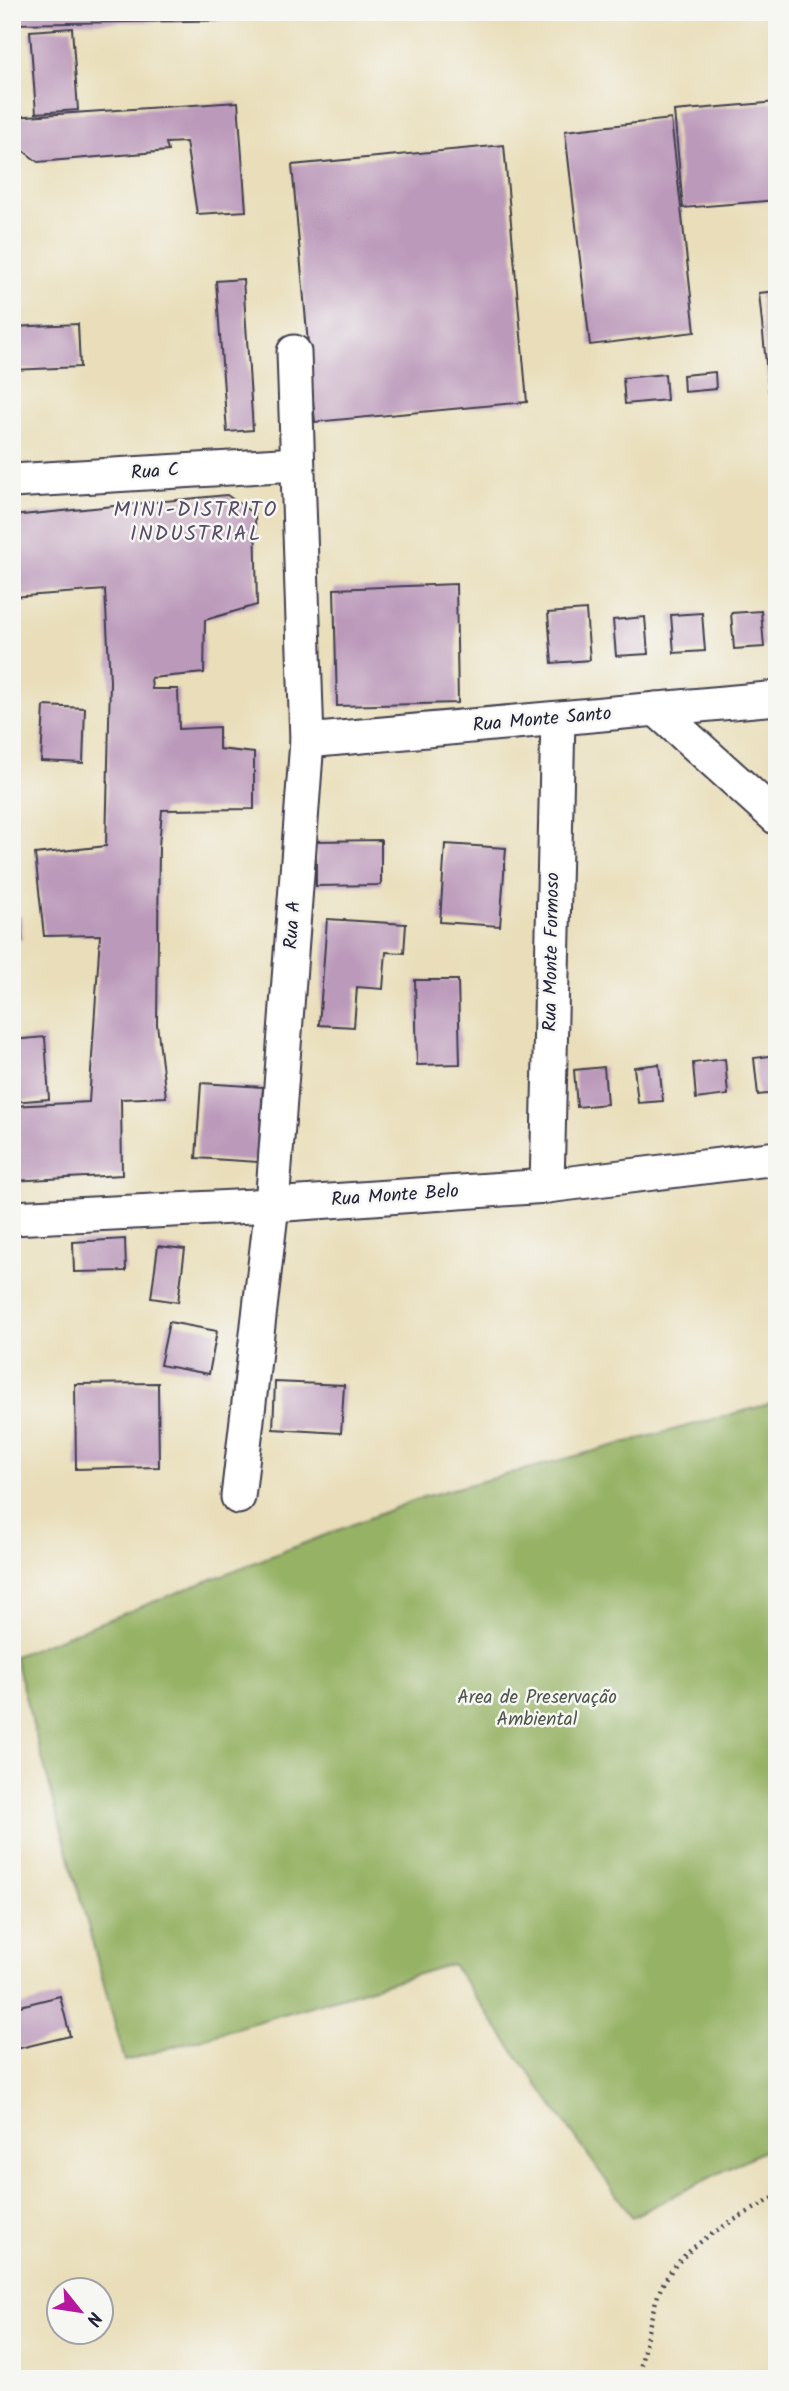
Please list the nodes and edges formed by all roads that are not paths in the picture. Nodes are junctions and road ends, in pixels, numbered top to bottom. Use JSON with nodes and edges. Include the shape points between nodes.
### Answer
{"nodes":[{"id":1,"x":294,"y":352,"type":"dead end"},
{"id":2,"x":297,"y":464,"type":"junction"},
{"id":3,"x":12,"y":481,"type":"edge"},
{"id":4,"x":777,"y":698,"type":"edge"},
{"id":5,"x":656,"y":709,"type":"junction"},
{"id":6,"x":558,"y":719,"type":"junction"},
{"id":7,"x":307,"y":741,"type":"junction"},
{"id":8,"x":777,"y":818,"type":"edge"},
{"id":9,"x":777,"y":1158,"type":"edge"},
{"id":10,"x":547,"y":1185,"type":"junction"},
{"id":11,"x":272,"y":1205,"type":"junction"},
{"id":12,"x":12,"y":1218,"type":"edge"},
{"id":13,"x":238,"y":1497,"type":"dead end"}],
"edges":[{"from":1,"to":2,"type":"street","name":"Rua A"},
{"from":2,"to":3,"type":"street","name":"Rua C"},
{"from":2,"to":7,"type":"street","name":"Rua A"},
{"from":4,"to":5,"type":"street","name":"Rua Monte Santo"},
{"from":5,"to":6,"type":"street","name":"Rua Monte Santo"},
{"from":5,"to":8,"type":"street"},
{"from":6,"to":7,"type":"street","name":"Rua Monte Santo"},
{"from":6,"to":10,"type":"street","name":"Rua Monte Formoso"},
{"from":7,"to":11,"type":"street","name":"Rua A"},
{"from":9,"to":10,"type":"street","name":"Rua Monte Belo"},
{"from":10,"to":11,"type":"street","name":"Rua Monte Belo"},
{"from":11,"to":12,"type":"street","name":"Rua Monte Belo"},
{"from":11,"to":13,"type":"street","name":"Rua A"}]}
